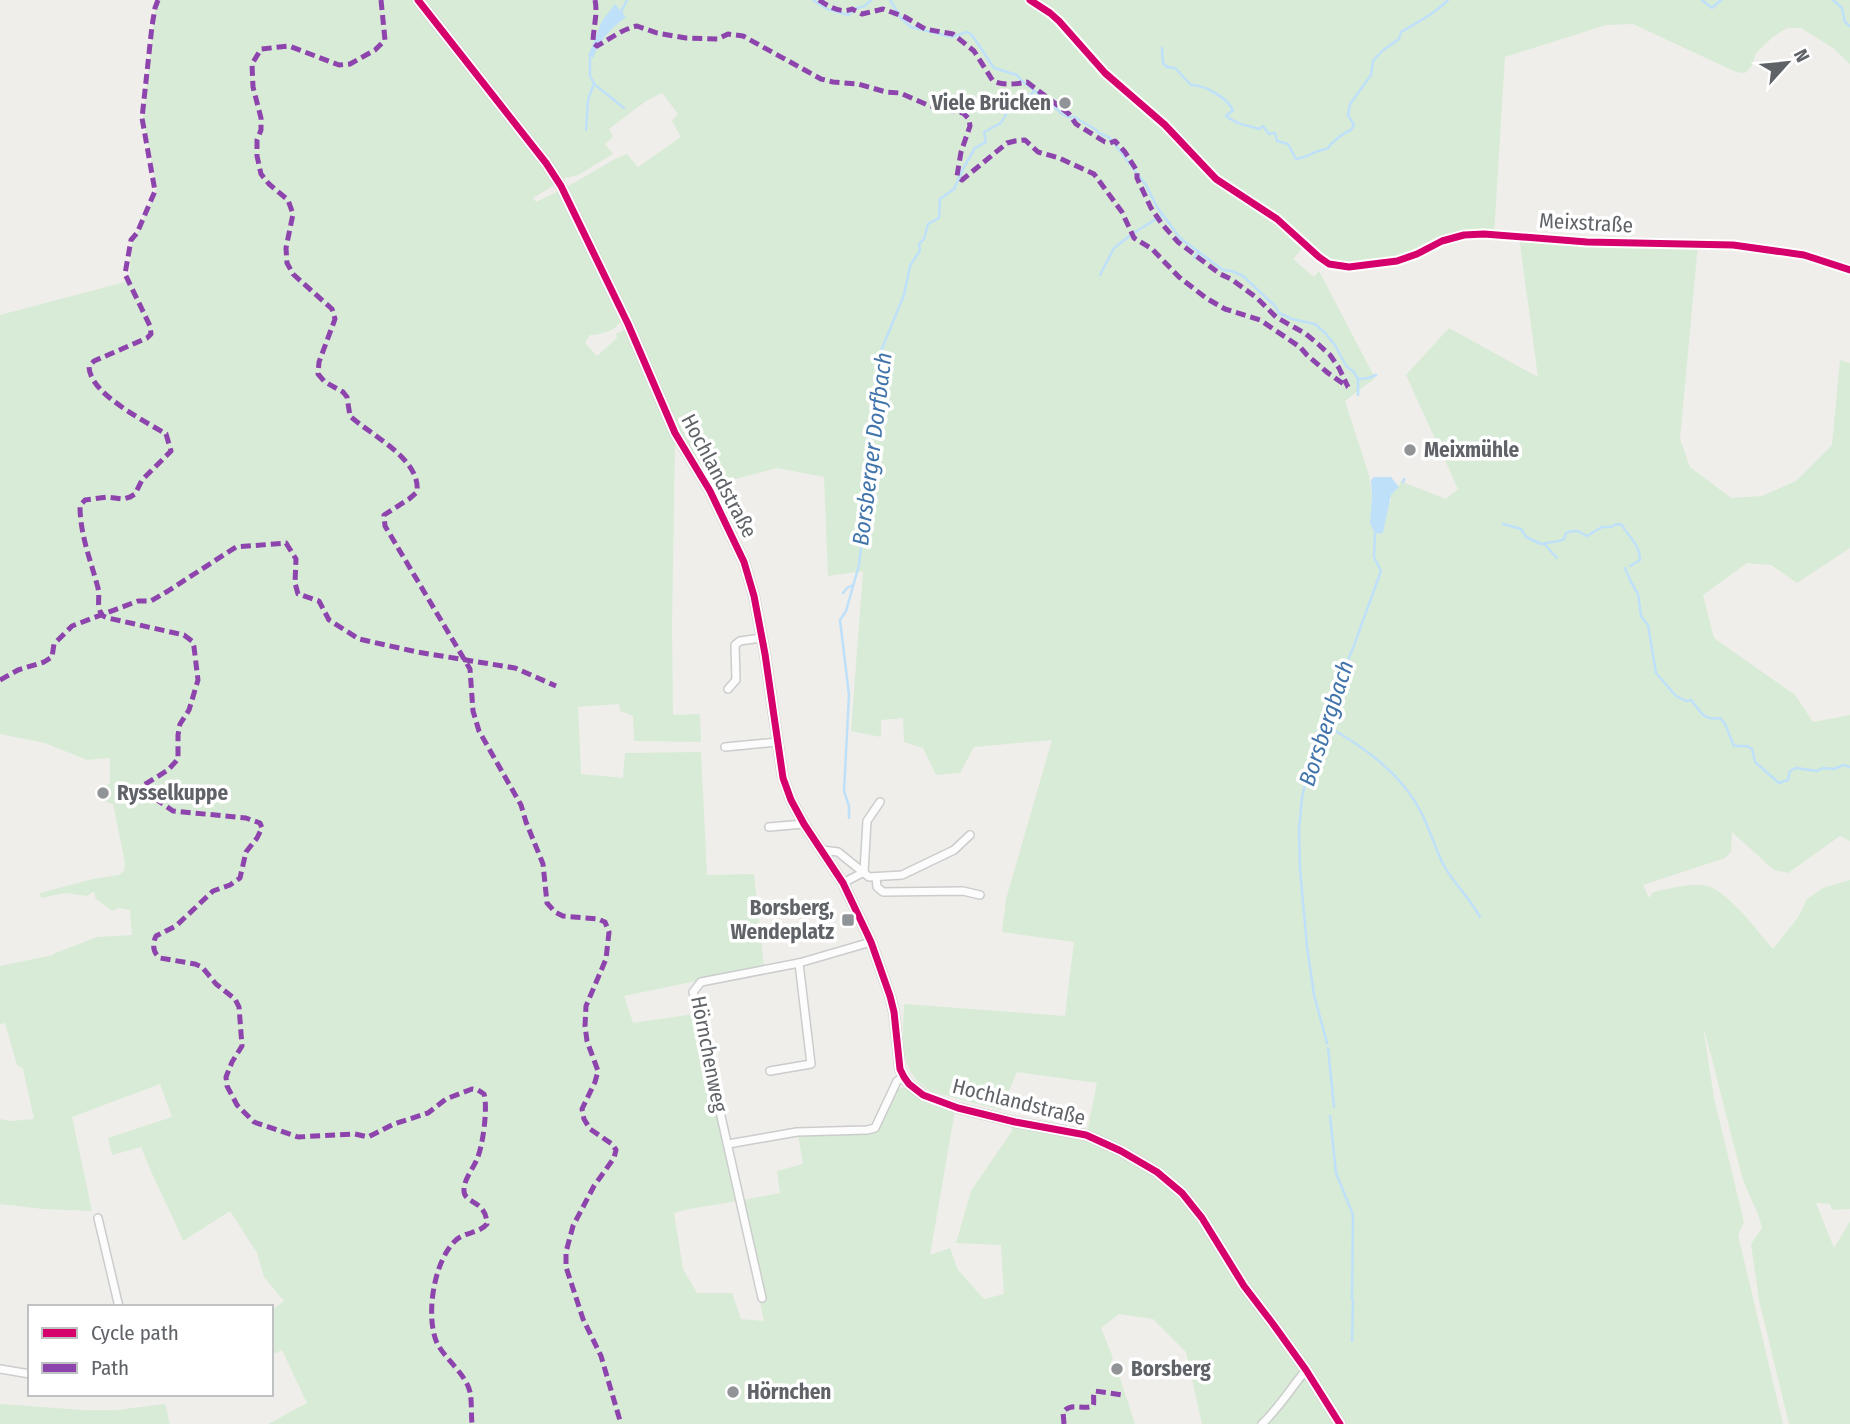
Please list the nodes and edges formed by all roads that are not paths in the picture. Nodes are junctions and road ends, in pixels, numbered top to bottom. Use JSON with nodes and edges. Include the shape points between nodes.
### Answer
{"nodes":[{"id":1,"x":418,"y":0,"type":"edge"},
{"id":2,"x":1324,"y":261,"type":"dead end"},
{"id":3,"x":1850,"y":270,"type":"edge"},
{"id":4,"x":761,"y":638,"type":"junction"},
{"id":5,"x":729,"y":689,"type":"dead end"},
{"id":6,"x":778,"y":742,"type":"junction"},
{"id":7,"x":725,"y":747,"type":"dead end"},
{"id":8,"x":880,"y":802,"type":"dead end"},
{"id":9,"x":804,"y":824,"type":"junction"},
{"id":10,"x":769,"y":827,"type":"dead end"},
{"id":11,"x":970,"y":835,"type":"dead end"},
{"id":12,"x":822,"y":850,"type":"junction"},
{"id":13,"x":864,"y":872,"type":"junction"},
{"id":14,"x":876,"y":877,"type":"junction"},
{"id":15,"x":843,"y":883,"type":"junction"},
{"id":16,"x":981,"y":895,"type":"dead end"},
{"id":17,"x":871,"y":942,"type":"junction"},
{"id":18,"x":799,"y":963,"type":"junction"},
{"id":19,"x":770,"y":1071,"type":"dead end"},
{"id":20,"x":904,"y":1077,"type":"junction"},
{"id":21,"x":728,"y":1144,"type":"junction"},
{"id":22,"x":98,"y":1218,"type":"dead end"},
{"id":23,"x":762,"y":1298,"type":"dead end"},
{"id":24,"x":119,"y":1305,"type":"edge"},
{"id":25,"x":0,"y":1369,"type":"edge"},
{"id":26,"x":1306,"y":1370,"type":"junction"},
{"id":27,"x":28,"y":1374,"type":"edge"},
{"id":28,"x":1262,"y":1424,"type":"edge"},
{"id":29,"x":1340,"y":1424,"type":"edge"}],
"edges":[{"from":1,"to":4,"type":"street","name":"Hochlandstraße","via":[[561,186],[662,406],[744,562]]},
{"from":2,"to":3,"type":"street","name":"Meixstraße","via":[[1349,267],[1397,261],[1442,241],[1484,233],[1587,242],[1733,244],[1804,255]]},
{"from":4,"to":5,"type":"street","via":[[735,645],[737,677]]},
{"from":4,"to":6,"type":"street","name":"Hochlandstraße"},
{"from":6,"to":7,"type":"street"},
{"from":6,"to":9,"type":"street","name":"Hochlandstraße","via":[[783,778]]},
{"from":8,"to":13,"type":"street","via":[[867,821]]},
{"from":9,"to":10,"type":"street","via":[[779,831]]},
{"from":9,"to":12,"type":"street","name":"Hochlandstraße"},
{"from":11,"to":14,"type":"street","via":[[954,850],[902,875]]},
{"from":12,"to":13,"type":"street","via":[[838,852]]},
{"from":12,"to":15,"type":"street","name":"Hochlandstraße"},
{"from":13,"to":14,"type":"street"},
{"from":13,"to":15,"type":"street"},
{"from":14,"to":16,"type":"street","via":[[883,892]]},
{"from":15,"to":17,"type":"street","name":"Hochlandstraße"},
{"from":17,"to":18,"type":"street","name":"Hörnchenweg"},
{"from":17,"to":20,"type":"street","name":"Hochlandstraße","via":[[894,1012]]},
{"from":18,"to":19,"type":"street","via":[[811,1064]]},
{"from":18,"to":21,"type":"street","name":"Hörnchenweg","via":[[701,982],[693,992]]},
{"from":20,"to":21,"type":"street","via":[[897,1081],[875,1128],[788,1133]]},
{"from":20,"to":26,"type":"street","name":"Hochlandstraße","via":[[923,1095],[1015,1122],[1086,1135],[1157,1172],[1195,1208],[1244,1286]]},
{"from":21,"to":23,"type":"street","name":"Hörnchenweg"},
{"from":22,"to":24,"type":"street"},
{"from":25,"to":27,"type":"street"},
{"from":26,"to":28,"type":"street"},
{"from":26,"to":29,"type":"street","name":"Hochlandstraße"}]}
